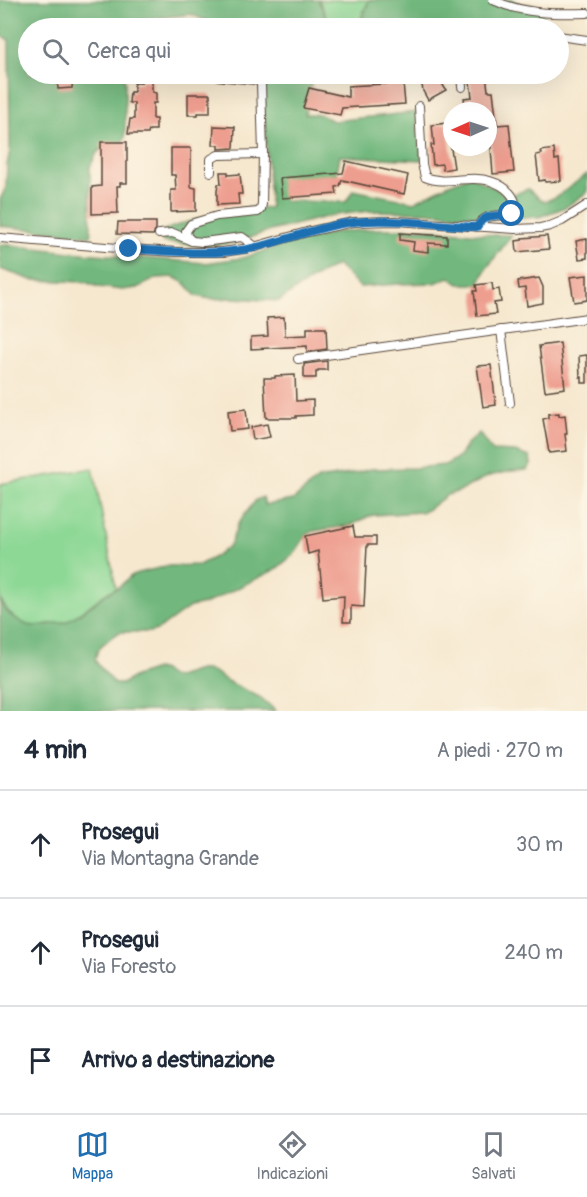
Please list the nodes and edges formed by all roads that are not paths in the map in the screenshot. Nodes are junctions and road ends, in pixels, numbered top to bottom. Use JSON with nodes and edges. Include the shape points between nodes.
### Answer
{"nodes":[{"id":1,"x":493,"y":0,"type":"edge"},
{"id":2,"x":587,"y":13,"type":"edge"},
{"id":3,"x":569,"y":38,"type":"edge"},
{"id":4,"x":587,"y":40,"type":"edge"},
{"id":5,"x":261,"y":84,"type":"edge"},
{"id":6,"x":462,"y":84,"type":"edge"},
{"id":7,"x":462,"y":87,"type":"dead end"},
{"id":8,"x":419,"y":106,"type":"dead end"},
{"id":9,"x":263,"y":154,"type":"junction"},
{"id":10,"x":211,"y":172,"type":"dead end"},
{"id":11,"x":587,"y":205,"type":"edge"},
{"id":12,"x":477,"y":227,"type":"junction"},
{"id":13,"x":159,"y":234,"type":"dead end"},
{"id":14,"x":0,"y":238,"type":"edge"},
{"id":15,"x":192,"y":241,"type":"junction"},
{"id":16,"x":256,"y":247,"type":"junction"},
{"id":17,"x":587,"y":318,"type":"edge"},
{"id":18,"x":501,"y":330,"type":"junction"},
{"id":19,"x":298,"y":359,"type":"dead end"},
{"id":20,"x":510,"y":404,"type":"dead end"}],
"edges":[{"from":1,"to":2,"type":"street","via":[[555,14]]},
{"from":3,"to":4,"type":"street"},
{"from":5,"to":9,"type":"street"},
{"from":6,"to":7,"type":"street"},
{"from":8,"to":12,"type":"street","via":[[425,177],[434,181],[489,181],[513,197],[512,214],[486,216]]},
{"from":9,"to":10,"type":"street","via":[[218,154],[211,159]]},
{"from":9,"to":15,"type":"street","via":[[261,209],[191,224],[186,231]]},
{"from":11,"to":12,"type":"street","via":[[550,226]]},
{"from":12,"to":16,"type":"street","via":[[353,222]]},
{"from":13,"to":15,"type":"street","via":[[173,233]]},
{"from":14,"to":16,"type":"street","via":[[176,252]]},
{"from":15,"to":16,"type":"street","via":[[242,237]]},
{"from":17,"to":18,"type":"street"},
{"from":18,"to":19,"type":"street"},
{"from":18,"to":20,"type":"street"}]}
